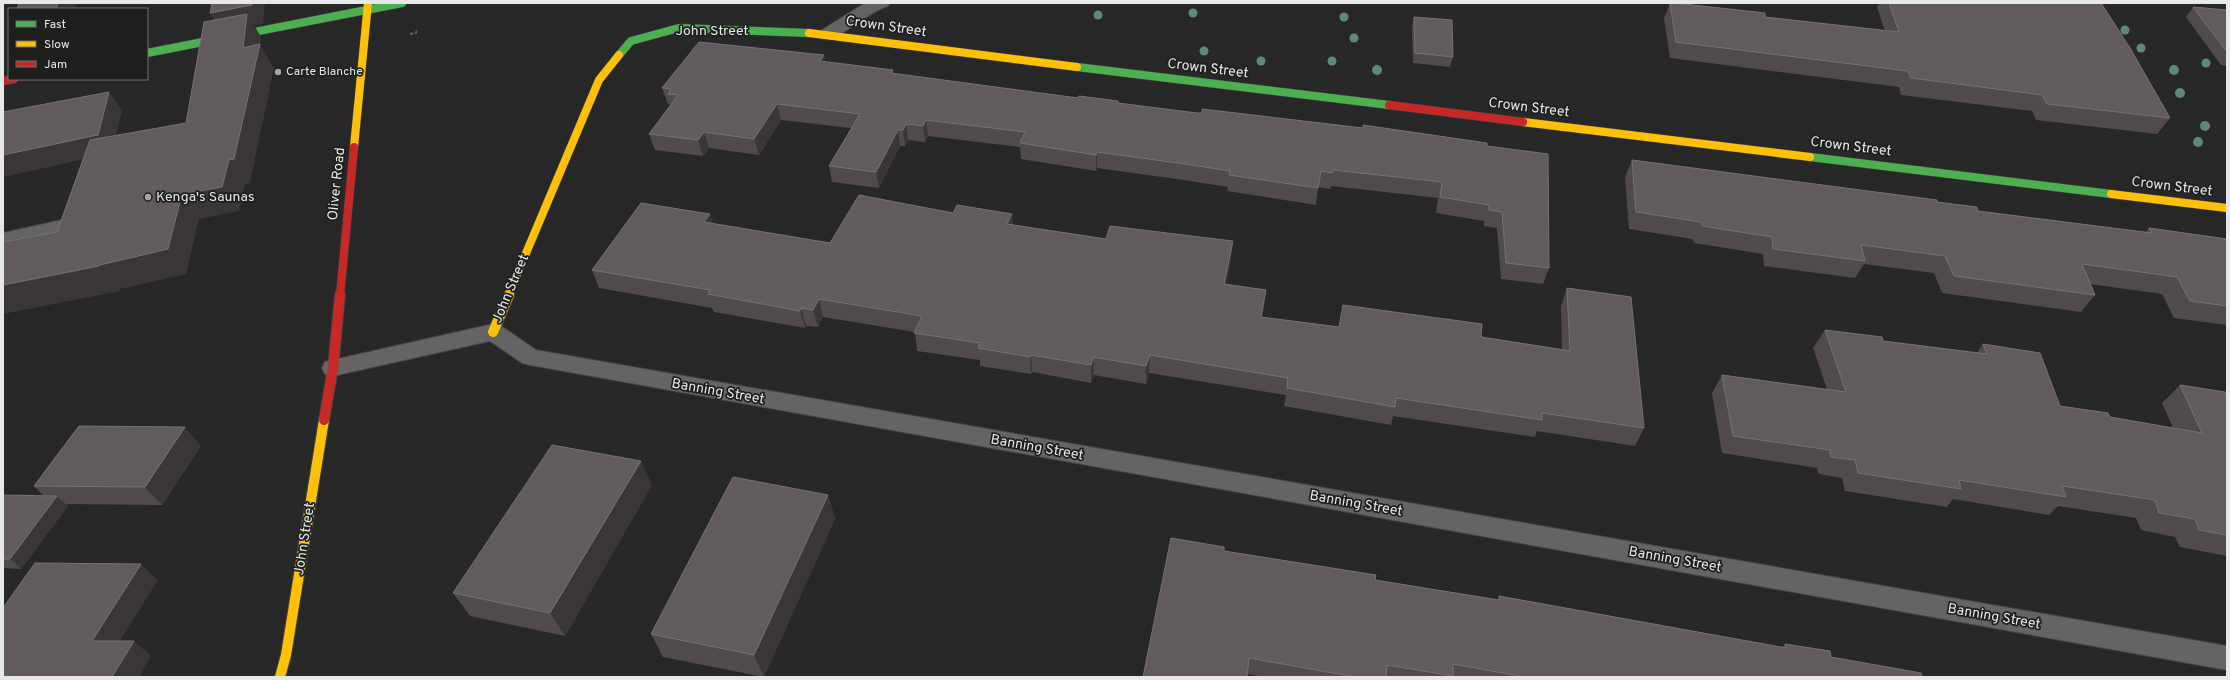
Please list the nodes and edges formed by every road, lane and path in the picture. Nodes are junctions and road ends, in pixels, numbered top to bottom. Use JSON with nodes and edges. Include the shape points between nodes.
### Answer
{"nodes":[{"id":1,"x":402,"y":3,"type":"edge"},
{"id":2,"x":882,"y":3,"type":"edge"},
{"id":3,"x":368,"y":6,"type":"edge"},
{"id":4,"x":828,"y":34,"type":"junction"},
{"id":5,"x":148,"y":53,"type":"edge"},
{"id":6,"x":2227,"y":208,"type":"edge"},
{"id":7,"x":66,"y":226,"type":"edge"},
{"id":8,"x":3,"y":240,"type":"edge"},
{"id":9,"x":493,"y":332,"type":"junction"},
{"id":10,"x":333,"y":368,"type":"junction"},
{"id":11,"x":2227,"y":658,"type":"edge"},
{"id":12,"x":280,"y":677,"type":"edge"}],
"edges":[{"from":1,"to":3,"type":"street"},
{"from":2,"to":4,"type":"street","via":[[873,5]]},
{"from":3,"to":5,"type":"street"},
{"from":3,"to":10,"type":"street","name":"Oliver Road"},
{"from":4,"to":6,"type":"street","name":"Crown Street","via":[[1068,66]]},
{"from":4,"to":9,"type":"street","name":"John Street","via":[[679,28],[631,41],[599,80]]},
{"from":7,"to":8,"type":"street"},
{"from":9,"to":10,"type":"street","name":"John Street"},
{"from":9,"to":11,"type":"street","name":"Banning Street","via":[[530,357]]},
{"from":10,"to":12,"type":"street","name":"John Street","via":[[286,655]]}]}
